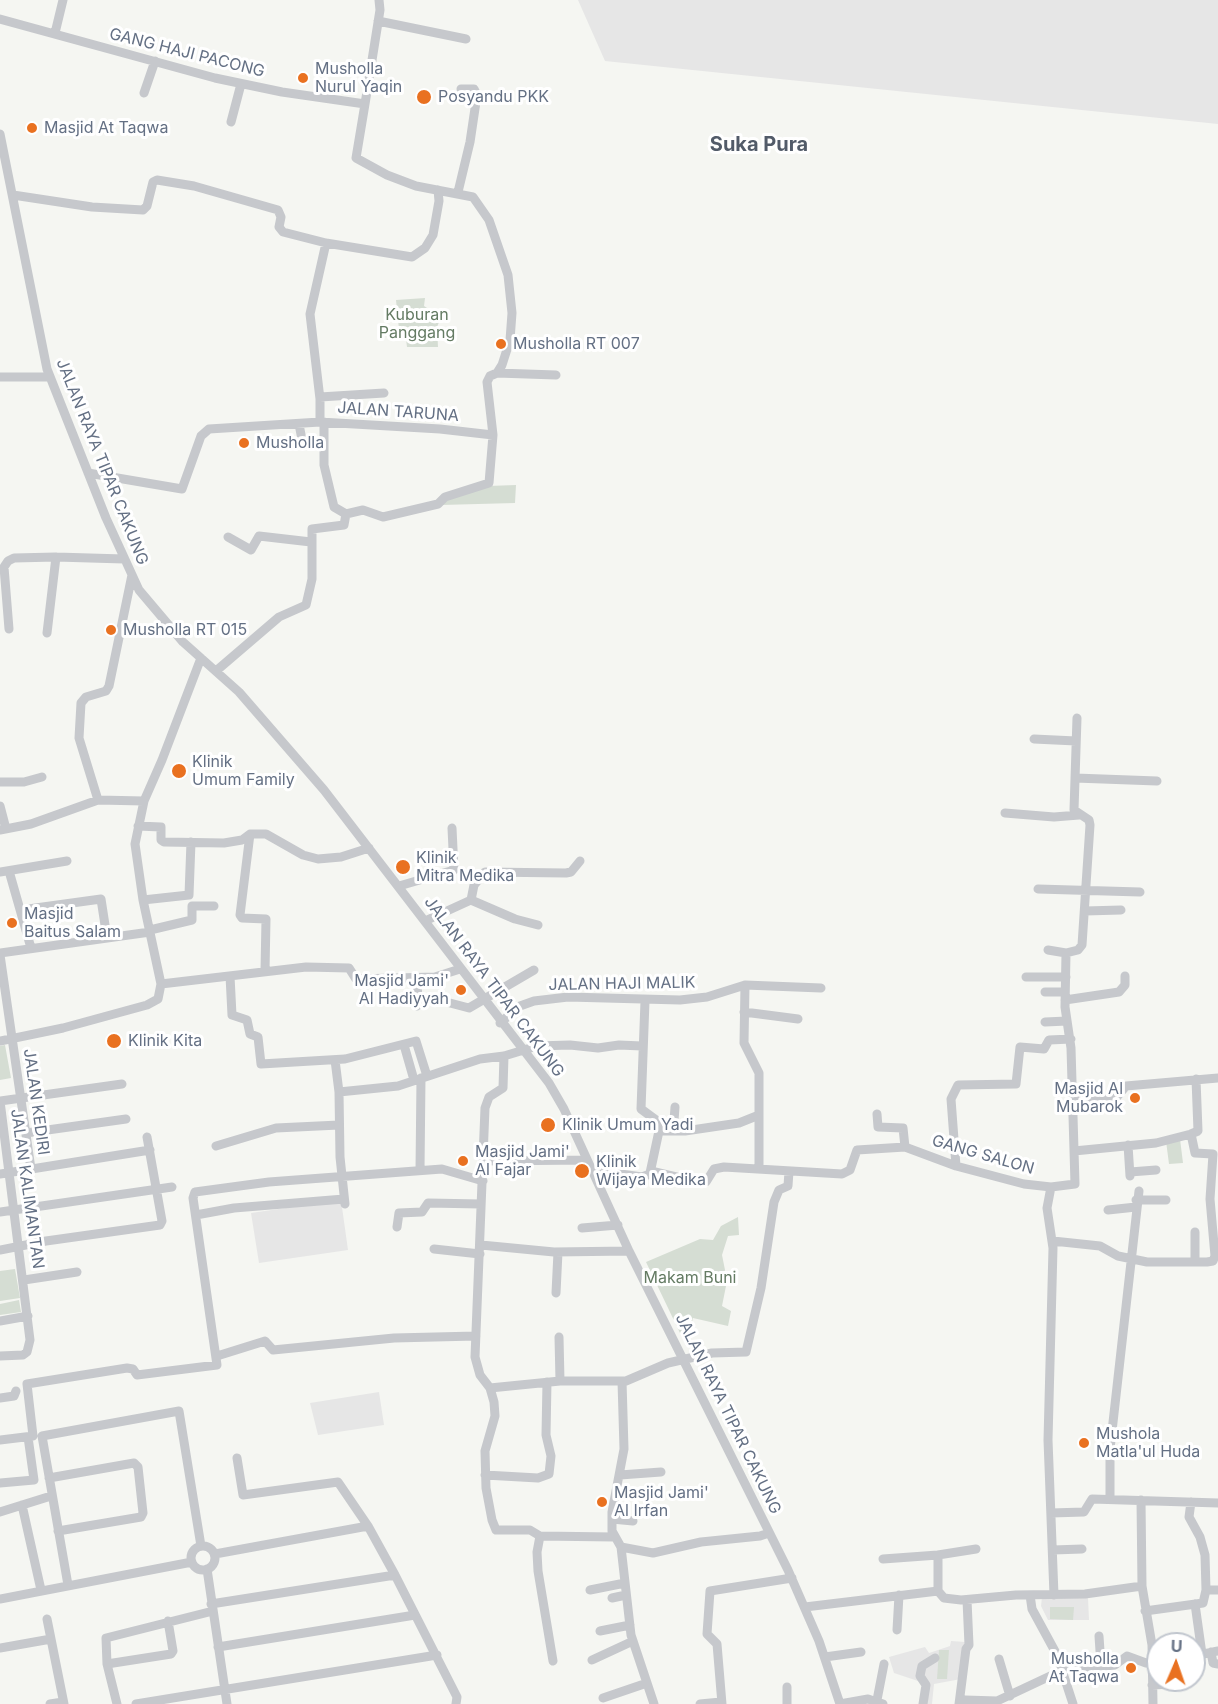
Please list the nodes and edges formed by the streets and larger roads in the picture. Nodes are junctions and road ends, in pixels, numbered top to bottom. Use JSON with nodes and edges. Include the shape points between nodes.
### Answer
{"nodes":[{"id":1,"x":63,"y":0,"type":"edge"},
{"id":2,"x":379,"y":0,"type":"edge"},
{"id":3,"x":0,"y":19,"type":"edge"},
{"id":4,"x":378,"y":21,"type":"junction"},
{"id":5,"x":55,"y":33,"type":"junction"},
{"id":6,"x":466,"y":39,"type":"dead end"},
{"id":7,"x":155,"y":62,"type":"junction"},
{"id":8,"x":241,"y":84,"type":"junction"},
{"id":9,"x":461,"y":88,"type":"dead end"},
{"id":10,"x":144,"y":93,"type":"dead end"},
{"id":11,"x":365,"y":106,"type":"junction"},
{"id":12,"x":231,"y":122,"type":"dead end"},
{"id":13,"x":0,"y":135,"type":"edge"},
{"id":14,"x":438,"y":190,"type":"junction"},
{"id":15,"x":458,"y":192,"type":"junction"},
{"id":16,"x":13,"y":195,"type":"junction"},
{"id":17,"x":326,"y":243,"type":"junction"},
{"id":18,"x":496,"y":373,"type":"junction"},
{"id":19,"x":556,"y":375,"type":"dead end"},
{"id":20,"x":0,"y":377,"type":"edge"},
{"id":21,"x":50,"y":377,"type":"junction"},
{"id":22,"x":384,"y":393,"type":"dead end"},
{"id":23,"x":320,"y":397,"type":"junction"},
{"id":24,"x":322,"y":422,"type":"junction"},
{"id":25,"x":299,"y":424,"type":"junction"},
{"id":26,"x":492,"y":435,"type":"junction"},
{"id":27,"x":303,"y":445,"type":"dead end"},
{"id":28,"x":88,"y":473,"type":"junction"},
{"id":29,"x":346,"y":514,"type":"junction"},
{"id":30,"x":106,"y":518,"type":"junction"},
{"id":31,"x":117,"y":519,"type":"dead end"},
{"id":32,"x":228,"y":537,"type":"dead end"},
{"id":33,"x":311,"y":542,"type":"junction"},
{"id":34,"x":56,"y":557,"type":"junction"},
{"id":35,"x":124,"y":559,"type":"junction"},
{"id":36,"x":132,"y":575,"type":"junction"},
{"id":37,"x":9,"y":629,"type":"dead end"},
{"id":38,"x":47,"y":633,"type":"dead end"},
{"id":39,"x":201,"y":658,"type":"junction"},
{"id":40,"x":216,"y":670,"type":"junction"},
{"id":41,"x":1077,"y":718,"type":"dead end"},
{"id":42,"x":1034,"y":739,"type":"dead end"},
{"id":43,"x":1076,"y":741,"type":"junction"},
{"id":44,"x":42,"y":777,"type":"dead end"},
{"id":45,"x":1075,"y":778,"type":"junction"},
{"id":46,"x":1157,"y":781,"type":"dead end"},
{"id":47,"x":0,"y":782,"type":"edge"},
{"id":48,"x":98,"y":800,"type":"junction"},
{"id":49,"x":144,"y":801,"type":"junction"},
{"id":50,"x":0,"y":806,"type":"edge"},
{"id":51,"x":1005,"y":813,"type":"dead end"},
{"id":52,"x":1079,"y":815,"type":"junction"},
{"id":53,"x":138,"y":826,"type":"junction"},
{"id":54,"x":452,"y":828,"type":"dead end"},
{"id":55,"x":3,"y":830,"type":"edge"},
{"id":56,"x":250,"y":834,"type":"junction"},
{"id":57,"x":190,"y":842,"type":"junction"},
{"id":58,"x":369,"y":848,"type":"junction"},
{"id":59,"x":67,"y":861,"type":"dead end"},
{"id":60,"x":580,"y":861,"type":"dead end"},
{"id":61,"x":5,"y":872,"type":"edge"},
{"id":62,"x":399,"y":886,"type":"junction"},
{"id":63,"x":1038,"y":889,"type":"dead end"},
{"id":64,"x":1087,"y":891,"type":"junction"},
{"id":65,"x":1140,"y":892,"type":"dead end"},
{"id":66,"x":143,"y":900,"type":"junction"},
{"id":67,"x":471,"y":900,"type":"junction"},
{"id":68,"x":214,"y":906,"type":"dead end"},
{"id":69,"x":21,"y":910,"type":"junction"},
{"id":70,"x":1121,"y":910,"type":"dead end"},
{"id":71,"x":1085,"y":911,"type":"junction"},
{"id":72,"x":425,"y":921,"type":"junction"},
{"id":73,"x":538,"y":925,"type":"dead end"},
{"id":74,"x":150,"y":931,"type":"junction"},
{"id":75,"x":107,"y":938,"type":"junction"},
{"id":76,"x":31,"y":948,"type":"junction"},
{"id":77,"x":1048,"y":950,"type":"dead end"},
{"id":78,"x":1066,"y":953,"type":"junction"},
{"id":79,"x":0,"y":954,"type":"edge"},
{"id":80,"x":460,"y":969,"type":"junction"},
{"id":81,"x":534,"y":970,"type":"dead end"},
{"id":82,"x":265,"y":971,"type":"junction"},
{"id":83,"x":230,"y":976,"type":"junction"},
{"id":84,"x":1125,"y":976,"type":"dead end"},
{"id":85,"x":1026,"y":977,"type":"dead end"},
{"id":86,"x":1066,"y":977,"type":"junction"},
{"id":87,"x":418,"y":978,"type":"junction"},
{"id":88,"x":161,"y":984,"type":"junction"},
{"id":89,"x":745,"y":985,"type":"junction"},
{"id":90,"x":820,"y":988,"type":"dead end"},
{"id":91,"x":1045,"y":992,"type":"dead end"},
{"id":92,"x":1065,"y":996,"type":"junction"},
{"id":93,"x":483,"y":1000,"type":"junction"},
{"id":94,"x":645,"y":1001,"type":"junction"},
{"id":95,"x":450,"y":1003,"type":"dead end"},
{"id":96,"x":417,"y":1006,"type":"dead end"},
{"id":97,"x":744,"y":1012,"type":"junction"},
{"id":98,"x":798,"y":1019,"type":"dead end"},
{"id":99,"x":1067,"y":1021,"type":"junction"},
{"id":100,"x":1045,"y":1022,"type":"dead end"},
{"id":101,"x":501,"y":1023,"type":"junction"},
{"id":102,"x":12,"y":1039,"type":"junction"},
{"id":103,"x":1071,"y":1039,"type":"junction"},
{"id":104,"x":0,"y":1041,"type":"edge"},
{"id":105,"x":404,"y":1045,"type":"junction"},
{"id":106,"x":642,"y":1046,"type":"junction"},
{"id":107,"x":523,"y":1050,"type":"junction"},
{"id":108,"x":504,"y":1056,"type":"junction"},
{"id":109,"x":335,"y":1060,"type":"junction"},
{"id":110,"x":421,"y":1078,"type":"junction"},
{"id":111,"x":1218,"y":1078,"type":"edge"},
{"id":112,"x":1196,"y":1079,"type":"junction"},
{"id":113,"x":122,"y":1084,"type":"dead end"},
{"id":114,"x":339,"y":1092,"type":"junction"},
{"id":115,"x":21,"y":1098,"type":"junction"},
{"id":116,"x":1071,"y":1099,"type":"junction"},
{"id":117,"x":0,"y":1101,"type":"edge"},
{"id":118,"x":675,"y":1107,"type":"dead end"},
{"id":119,"x":877,"y":1114,"type":"dead end"},
{"id":120,"x":759,"y":1115,"type":"junction"},
{"id":121,"x":126,"y":1119,"type":"dead end"},
{"id":122,"x":339,"y":1125,"type":"junction"},
{"id":123,"x":663,"y":1131,"type":"junction"},
{"id":124,"x":26,"y":1133,"type":"junction"},
{"id":125,"x":1191,"y":1134,"type":"junction"},
{"id":126,"x":2,"y":1137,"type":"edge"},
{"id":127,"x":147,"y":1137,"type":"dead end"},
{"id":128,"x":1128,"y":1145,"type":"junction"},
{"id":129,"x":216,"y":1146,"type":"dead end"},
{"id":130,"x":905,"y":1147,"type":"junction"},
{"id":131,"x":150,"y":1150,"type":"junction"},
{"id":132,"x":1074,"y":1151,"type":"junction"},
{"id":133,"x":1216,"y":1157,"type":"edge"},
{"id":134,"x":587,"y":1160,"type":"junction"},
{"id":135,"x":484,"y":1161,"type":"junction"},
{"id":136,"x":956,"y":1166,"type":"junction"},
{"id":137,"x":759,"y":1168,"type":"junction"},
{"id":138,"x":31,"y":1169,"type":"junction"},
{"id":139,"x":420,"y":1170,"type":"junction"},
{"id":140,"x":592,"y":1170,"type":"junction"},
{"id":141,"x":1156,"y":1170,"type":"dead end"},
{"id":142,"x":789,"y":1171,"type":"junction"},
{"id":143,"x":4,"y":1173,"type":"edge"},
{"id":144,"x":650,"y":1173,"type":"junction"},
{"id":145,"x":342,"y":1178,"type":"junction"},
{"id":146,"x":483,"y":1181,"type":"junction"},
{"id":147,"x":172,"y":1187,"type":"dead end"},
{"id":148,"x":1051,"y":1187,"type":"junction"},
{"id":149,"x":157,"y":1189,"type":"junction"},
{"id":150,"x":1137,"y":1199,"type":"junction"},
{"id":151,"x":1166,"y":1200,"type":"dead end"},
{"id":152,"x":481,"y":1204,"type":"junction"},
{"id":153,"x":13,"y":1209,"type":"junction"},
{"id":154,"x":1108,"y":1210,"type":"dead end"},
{"id":155,"x":0,"y":1212,"type":"edge"},
{"id":156,"x":196,"y":1215,"type":"junction"},
{"id":157,"x":618,"y":1225,"type":"junction"},
{"id":158,"x":397,"y":1227,"type":"dead end"},
{"id":159,"x":582,"y":1228,"type":"dead end"},
{"id":160,"x":1195,"y":1232,"type":"dead end"},
{"id":161,"x":1053,"y":1241,"type":"junction"},
{"id":162,"x":17,"y":1247,"type":"junction"},
{"id":163,"x":434,"y":1249,"type":"dead end"},
{"id":164,"x":481,"y":1249,"type":"junction"},
{"id":165,"x":0,"y":1250,"type":"edge"},
{"id":166,"x":629,"y":1251,"type":"junction"},
{"id":167,"x":558,"y":1252,"type":"junction"},
{"id":168,"x":1132,"y":1260,"type":"junction"},
{"id":169,"x":1195,"y":1262,"type":"junction"},
{"id":170,"x":76,"y":1272,"type":"dead end"},
{"id":171,"x":24,"y":1280,"type":"junction"},
{"id":172,"x":556,"y":1293,"type":"dead end"},
{"id":173,"x":28,"y":1316,"type":"junction"},
{"id":174,"x":0,"y":1321,"type":"edge"},
{"id":175,"x":476,"y":1336,"type":"junction"},
{"id":176,"x":559,"y":1337,"type":"dead end"},
{"id":177,"x":0,"y":1356,"type":"edge"},
{"id":178,"x":217,"y":1356,"type":"junction"},
{"id":179,"x":685,"y":1359,"type":"junction"},
{"id":180,"x":560,"y":1381,"type":"junction"},
{"id":181,"x":547,"y":1382,"type":"junction"},
{"id":182,"x":622,"y":1382,"type":"junction"},
{"id":183,"x":490,"y":1388,"type":"junction"},
{"id":184,"x":31,"y":1437,"type":"junction"},
{"id":185,"x":0,"y":1440,"type":"edge"},
{"id":186,"x":237,"y":1458,"type":"dead end"},
{"id":187,"x":661,"y":1472,"type":"dead end"},
{"id":188,"x":620,"y":1474,"type":"junction"},
{"id":189,"x":485,"y":1475,"type":"junction"},
{"id":190,"x":49,"y":1478,"type":"junction"},
{"id":191,"x":0,"y":1483,"type":"edge"},
{"id":192,"x":51,"y":1496,"type":"junction"},
{"id":193,"x":1110,"y":1499,"type":"junction"},
{"id":194,"x":1141,"y":1500,"type":"junction"},
{"id":195,"x":1191,"y":1502,"type":"junction"},
{"id":196,"x":1218,"y":1503,"type":"edge"},
{"id":197,"x":22,"y":1505,"type":"junction"},
{"id":198,"x":0,"y":1512,"type":"edge"},
{"id":199,"x":1051,"y":1513,"type":"junction"},
{"id":200,"x":612,"y":1519,"type":"junction"},
{"id":201,"x":633,"y":1521,"type":"dead end"},
{"id":202,"x":368,"y":1527,"type":"junction"},
{"id":203,"x":58,"y":1531,"type":"junction"},
{"id":204,"x":769,"y":1533,"type":"junction"},
{"id":205,"x":540,"y":1536,"type":"junction"},
{"id":206,"x":614,"y":1537,"type":"junction"},
{"id":207,"x":201,"y":1546,"type":"junction"},
{"id":208,"x":621,"y":1547,"type":"junction"},
{"id":209,"x":976,"y":1549,"type":"dead end"},
{"id":210,"x":1082,"y":1549,"type":"dead end"},
{"id":211,"x":1053,"y":1550,"type":"junction"},
{"id":212,"x":214,"y":1554,"type":"junction"},
{"id":213,"x":938,"y":1555,"type":"junction"},
{"id":214,"x":883,"y":1559,"type":"dead end"},
{"id":215,"x":192,"y":1562,"type":"junction"},
{"id":216,"x":207,"y":1569,"type":"junction"},
{"id":217,"x":395,"y":1575,"type":"junction"},
{"id":218,"x":792,"y":1578,"type":"junction"},
{"id":219,"x":625,"y":1583,"type":"junction"},
{"id":220,"x":68,"y":1585,"type":"junction"},
{"id":221,"x":1142,"y":1586,"type":"junction"},
{"id":222,"x":41,"y":1590,"type":"junction"},
{"id":223,"x":590,"y":1590,"type":"dead end"},
{"id":224,"x":1206,"y":1590,"type":"junction"},
{"id":225,"x":1218,"y":1590,"type":"edge"},
{"id":226,"x":938,"y":1591,"type":"junction"},
{"id":227,"x":626,"y":1595,"type":"junction"},
{"id":228,"x":899,"y":1595,"type":"junction"},
{"id":229,"x":1030,"y":1595,"type":"junction"},
{"id":230,"x":1054,"y":1595,"type":"junction"},
{"id":231,"x":612,"y":1598,"type":"dead end"},
{"id":232,"x":0,"y":1599,"type":"edge"},
{"id":233,"x":967,"y":1600,"type":"junction"},
{"id":234,"x":1195,"y":1604,"type":"junction"},
{"id":235,"x":212,"y":1607,"type":"junction"},
{"id":236,"x":805,"y":1607,"type":"junction"},
{"id":237,"x":1145,"y":1611,"type":"junction"},
{"id":238,"x":416,"y":1615,"type":"junction"},
{"id":239,"x":47,"y":1619,"type":"dead end"},
{"id":240,"x":168,"y":1621,"type":"junction"},
{"id":241,"x":630,"y":1626,"type":"junction"},
{"id":242,"x":897,"y":1630,"type":"dead end"},
{"id":243,"x":600,"y":1631,"type":"dead end"},
{"id":244,"x":1149,"y":1632,"type":"edge"},
{"id":245,"x":1201,"y":1632,"type":"edge"},
{"id":246,"x":1099,"y":1636,"type":"dead end"},
{"id":247,"x":51,"y":1639,"type":"junction"},
{"id":248,"x":633,"y":1641,"type":"junction"},
{"id":249,"x":218,"y":1647,"type":"junction"},
{"id":250,"x":0,"y":1648,"type":"edge"},
{"id":251,"x":861,"y":1652,"type":"dead end"},
{"id":252,"x":1206,"y":1653,"type":"edge"},
{"id":253,"x":436,"y":1655,"type":"junction"},
{"id":254,"x":825,"y":1657,"type":"junction"},
{"id":255,"x":935,"y":1658,"type":"dead end"},
{"id":256,"x":999,"y":1659,"type":"dead end"},
{"id":257,"x":592,"y":1660,"type":"dead end"},
{"id":258,"x":1146,"y":1660,"type":"edge"},
{"id":259,"x":553,"y":1661,"type":"dead end"},
{"id":260,"x":107,"y":1664,"type":"junction"},
{"id":261,"x":884,"y":1664,"type":"dead end"},
{"id":262,"x":1218,"y":1664,"type":"edge"},
{"id":263,"x":1101,"y":1666,"type":"junction"},
{"id":264,"x":1063,"y":1671,"type":"junction"},
{"id":265,"x":647,"y":1683,"type":"junction"},
{"id":266,"x":787,"y":1687,"type":"dead end"},
{"id":267,"x":225,"y":1690,"type":"junction"},
{"id":268,"x":1010,"y":1696,"type":"junction"},
{"id":269,"x":603,"y":1698,"type":"dead end"},
{"id":270,"x":880,"y":1702,"type":"edge"},
{"id":271,"x":64,"y":1703,"type":"edge"},
{"id":272,"x":721,"y":1703,"type":"edge"},
{"id":273,"x":50,"y":1704,"type":"edge"},
{"id":274,"x":117,"y":1704,"type":"edge"},
{"id":275,"x":136,"y":1704,"type":"edge"},
{"id":276,"x":227,"y":1704,"type":"edge"},
{"id":277,"x":456,"y":1704,"type":"edge"},
{"id":278,"x":654,"y":1704,"type":"edge"},
{"id":279,"x":700,"y":1704,"type":"edge"},
{"id":280,"x":787,"y":1704,"type":"edge"},
{"id":281,"x":840,"y":1704,"type":"edge"},
{"id":282,"x":923,"y":1704,"type":"edge"},
{"id":283,"x":959,"y":1704,"type":"edge"},
{"id":284,"x":1073,"y":1704,"type":"edge"}],
"edges":[{"from":1,"to":5,"type":"street"},
{"from":2,"to":4,"type":"street"},
{"from":3,"to":5,"type":"street","name":"GANG HAJI PACONG"},
{"from":4,"to":6,"type":"street"},
{"from":4,"to":11,"type":"street"},
{"from":5,"to":7,"type":"street","name":"GANG HAJI PACONG"},
{"from":7,"to":8,"type":"street","name":"GANG HAJI PACONG"},
{"from":7,"to":10,"type":"street"},
{"from":8,"to":11,"type":"street","name":"GANG HAJI PACONG"},
{"from":8,"to":12,"type":"street"},
{"from":9,"to":15,"type":"street","via":[[474,89],[477,95]]},
{"from":11,"to":14,"type":"street","via":[[356,158],[387,175]]},
{"from":13,"to":16,"type":"street","name":"JALAN RAYA TIPAR CAKUNG"},
{"from":14,"to":15,"type":"street"},
{"from":14,"to":17,"type":"street","via":[[433,236],[415,257]]},
{"from":15,"to":18,"type":"street","via":[[473,197],[489,220],[508,274],[510,340]]},
{"from":16,"to":17,"type":"street","via":[[143,210],[157,180],[194,186],[278,210],[283,232]]},
{"from":16,"to":21,"type":"street","name":"JALAN RAYA TIPAR CAKUNG","via":[[30,297]]},
{"from":17,"to":23,"type":"street","via":[[310,314]]},
{"from":18,"to":19,"type":"street"},
{"from":18,"to":26,"type":"street","via":[[487,382]]},
{"from":20,"to":21,"type":"street"},
{"from":21,"to":28,"type":"street","name":"JALAN RAYA TIPAR CAKUNG"},
{"from":22,"to":23,"type":"street"},
{"from":23,"to":24,"type":"street"},
{"from":24,"to":25,"type":"street","name":"JALAN TARUNA"},
{"from":24,"to":26,"type":"street","name":"JALAN TARUNA"},
{"from":24,"to":29,"type":"street","via":[[324,465],[334,507]]},
{"from":25,"to":27,"type":"street"},
{"from":25,"to":28,"type":"street","name":"JALAN TARUNA","via":[[204,432],[179,489]]},
{"from":26,"to":29,"type":"street","via":[[489,483],[445,496],[438,504],[383,517],[363,510]]},
{"from":28,"to":30,"type":"street","name":"JALAN RAYA TIPAR CAKUNG"},
{"from":29,"to":33,"type":"street","via":[[344,525],[312,529]]},
{"from":30,"to":31,"type":"street"},
{"from":30,"to":35,"type":"street","name":"JALAN RAYA TIPAR CAKUNG"},
{"from":32,"to":33,"type":"street","via":[[251,550],[259,536]]},
{"from":33,"to":40,"type":"street","via":[[312,579],[306,605],[279,617]]},
{"from":34,"to":35,"type":"street"},
{"from":34,"to":37,"type":"street","via":[[14,558],[5,564]]},
{"from":34,"to":38,"type":"street"},
{"from":35,"to":36,"type":"street","name":"JALAN RAYA TIPAR CAKUNG"},
{"from":36,"to":39,"type":"street","name":"JALAN RAYA TIPAR CAKUNG","via":[[152,607]]},
{"from":36,"to":48,"type":"street","via":[[109,686],[81,703],[79,738]]},
{"from":39,"to":40,"type":"street","name":"JALAN RAYA TIPAR CAKUNG"},
{"from":39,"to":49,"type":"street"},
{"from":40,"to":58,"type":"street","name":"JALAN RAYA TIPAR CAKUNG","via":[[298,758]]},
{"from":41,"to":43,"type":"street"},
{"from":42,"to":43,"type":"street"},
{"from":43,"to":45,"type":"street"},
{"from":44,"to":47,"type":"street"},
{"from":45,"to":46,"type":"street"},
{"from":45,"to":52,"type":"street","via":[[1074,810]]},
{"from":48,"to":49,"type":"street"},
{"from":48,"to":55,"type":"street"},
{"from":49,"to":53,"type":"street"},
{"from":50,"to":55,"type":"street"},
{"from":51,"to":52,"type":"street"},
{"from":52,"to":64,"type":"street","via":[[1086,817],[1090,825]]},
{"from":53,"to":57,"type":"street","via":[[161,827],[164,842]]},
{"from":53,"to":66,"type":"street","via":[[135,853]]},
{"from":54,"to":62,"type":"street","via":[[454,870]]},
{"from":56,"to":57,"type":"street","via":[[234,842]]},
{"from":56,"to":58,"type":"street","via":[[266,834],[318,859]]},
{"from":56,"to":82,"type":"street","via":[[240,915],[266,918]]},
{"from":57,"to":66,"type":"street","via":[[189,895]]},
{"from":58,"to":62,"type":"street","name":"JALAN RAYA TIPAR CAKUNG"},
{"from":59,"to":61,"type":"street"},
{"from":60,"to":67,"type":"street","via":[[566,873],[484,872],[474,885]]},
{"from":61,"to":69,"type":"street"},
{"from":62,"to":72,"type":"street","name":"JALAN RAYA TIPAR CAKUNG"},
{"from":63,"to":64,"type":"street"},
{"from":64,"to":65,"type":"street"},
{"from":64,"to":71,"type":"street"},
{"from":66,"to":74,"type":"street"},
{"from":67,"to":72,"type":"street"},
{"from":67,"to":73,"type":"street"},
{"from":68,"to":74,"type":"street","via":[[192,906],[192,920]]},
{"from":69,"to":75,"type":"street","via":[[101,899]]},
{"from":69,"to":76,"type":"street"},
{"from":70,"to":71,"type":"street"},
{"from":71,"to":78,"type":"street","via":[[1081,948]]},
{"from":72,"to":80,"type":"street","name":"JALAN RAYA TIPAR CAKUNG"},
{"from":74,"to":75,"type":"street"},
{"from":74,"to":88,"type":"street"},
{"from":75,"to":76,"type":"street"},
{"from":76,"to":79,"type":"street"},
{"from":77,"to":78,"type":"street"},
{"from":78,"to":86,"type":"street","name":"GANG SALON"},
{"from":79,"to":102,"type":"street","name":"JALAN KEDIRI"},
{"from":80,"to":87,"type":"street"},
{"from":80,"to":93,"type":"street","name":"JALAN RAYA TIPAR CAKUNG"},
{"from":81,"to":93,"type":"street"},
{"from":82,"to":83,"type":"street"},
{"from":82,"to":87,"type":"street","via":[[327,967],[351,969],[356,979]]},
{"from":83,"to":88,"type":"street"},
{"from":83,"to":109,"type":"street","via":[[232,1016],[247,1020],[249,1033],[258,1037],[261,1064]]},
{"from":84,"to":92,"type":"street","via":[[1125,985],[1119,992]]},
{"from":85,"to":86,"type":"street"},
{"from":86,"to":92,"type":"street","name":"GANG SALON"},
{"from":87,"to":96,"type":"street"},
{"from":88,"to":102,"type":"street","via":[[158,999],[147,1005]]},
{"from":89,"to":90,"type":"street","name":"JALAN HAJI MALIK"},
{"from":89,"to":94,"type":"street","name":"JALAN HAJI MALIK","via":[[697,999]]},
{"from":89,"to":97,"type":"street"},
{"from":91,"to":92,"type":"street"},
{"from":92,"to":99,"type":"street","name":"GANG SALON"},
{"from":93,"to":95,"type":"street","via":[[466,1009]]},
{"from":93,"to":101,"type":"street","name":"JALAN RAYA TIPAR CAKUNG"},
{"from":94,"to":101,"type":"street","name":"JALAN HAJI MALIK","via":[[568,997],[534,1001],[520,1006]]},
{"from":94,"to":106,"type":"street"},
{"from":97,"to":98,"type":"street"},
{"from":97,"to":120,"type":"street","via":[[744,1043],[759,1071]]},
{"from":99,"to":100,"type":"street"},
{"from":99,"to":103,"type":"street","name":"GANG SALON"},
{"from":101,"to":107,"type":"street","name":"JALAN RAYA TIPAR CAKUNG"},
{"from":102,"to":104,"type":"street"},
{"from":102,"to":115,"type":"street","name":"JALAN KEDIRI"},
{"from":103,"to":116,"type":"street","name":"GANG SALON"},
{"from":103,"to":136,"type":"street","via":[[1049,1040],[1044,1049],[1020,1047],[1016,1083],[958,1084],[951,1099]]},
{"from":105,"to":109,"type":"street"},
{"from":105,"to":110,"type":"street"},
{"from":105,"to":110,"type":"street","via":[[419,1043]]},
{"from":106,"to":107,"type":"street","via":[[547,1045]]},
{"from":106,"to":123,"type":"street","via":[[641,1109]]},
{"from":107,"to":108,"type":"street"},
{"from":107,"to":134,"type":"street","name":"JALAN RAYA TIPAR CAKUNG","via":[[564,1109]]},
{"from":108,"to":110,"type":"street","via":[[480,1059]]},
{"from":108,"to":135,"type":"street","via":[[503,1088],[489,1097],[486,1104]]},
{"from":109,"to":114,"type":"street"},
{"from":110,"to":114,"type":"street","via":[[398,1086]]},
{"from":110,"to":139,"type":"street"},
{"from":111,"to":112,"type":"street"},
{"from":112,"to":116,"type":"street","via":[[1126,1086],[1115,1099]]},
{"from":112,"to":125,"type":"street","via":[[1198,1131]]},
{"from":113,"to":115,"type":"street"},
{"from":114,"to":122,"type":"street"},
{"from":115,"to":117,"type":"street"},
{"from":115,"to":124,"type":"street","name":"JALAN KEDIRI"},
{"from":116,"to":132,"type":"street","name":"GANG SALON"},
{"from":117,"to":126,"type":"street","name":"JALAN KALIMANTAN"},
{"from":118,"to":123,"type":"street","via":[[674,1121]]},
{"from":119,"to":130,"type":"street","via":[[878,1127],[903,1128]]},
{"from":120,"to":123,"type":"street","via":[[739,1123]]},
{"from":120,"to":137,"type":"street"},
{"from":121,"to":124,"type":"street"},
{"from":122,"to":129,"type":"street","via":[[276,1128]]},
{"from":122,"to":145,"type":"street"},
{"from":123,"to":144,"type":"street"},
{"from":124,"to":138,"type":"street","name":"JALAN KEDIRI"},
{"from":125,"to":128,"type":"street"},
{"from":125,"to":133,"type":"street","via":[[1195,1152],[1211,1152]]},
{"from":126,"to":143,"type":"street","name":"JALAN KALIMANTAN"},
{"from":127,"to":131,"type":"street"},
{"from":128,"to":132,"type":"street"},
{"from":128,"to":141,"type":"street","via":[[1130,1174]]},
{"from":130,"to":136,"type":"street","name":"GANG SALON"},
{"from":130,"to":142,"type":"street","name":"GANG SALON","via":[[857,1150],[850,1170],[842,1174]]},
{"from":131,"to":138,"type":"street"},
{"from":131,"to":149,"type":"street"},
{"from":132,"to":148,"type":"street","name":"GANG SALON","via":[[1075,1184]]},
{"from":133,"to":169,"type":"street","via":[[1210,1199],[1215,1256],[1213,1261]]},
{"from":134,"to":135,"type":"street"},
{"from":134,"to":140,"type":"street","name":"JALAN RAYA TIPAR CAKUNG"},
{"from":135,"to":146,"type":"street"},
{"from":136,"to":148,"type":"street","name":"GANG SALON"},
{"from":137,"to":142,"type":"street","name":"GANG SALON"},
{"from":137,"to":144,"type":"street","name":"GANG SALON","via":[[715,1168],[702,1183]]},
{"from":138,"to":143,"type":"street"},
{"from":139,"to":145,"type":"street"},
{"from":139,"to":146,"type":"street","via":[[449,1169]]},
{"from":140,"to":144,"type":"street","name":"GANG SALON","via":[[642,1177]]},
{"from":140,"to":157,"type":"street","name":"JALAN RAYA TIPAR CAKUNG"},
{"from":142,"to":179,"type":"street","via":[[788,1186],[779,1190],[774,1202],[748,1350]]},
{"from":143,"to":153,"type":"street","name":"JALAN KALIMANTAN"},
{"from":145,"to":156,"type":"street","via":[[195,1192]]},
{"from":145,"to":156,"type":"street","via":[[345,1201],[234,1208]]},
{"from":146,"to":152,"type":"street"},
{"from":147,"to":149,"type":"street"},
{"from":148,"to":161,"type":"street","via":[[1047,1215]]},
{"from":149,"to":153,"type":"street"},
{"from":149,"to":162,"type":"street","via":[[162,1223]]},
{"from":150,"to":151,"type":"street"},
{"from":150,"to":154,"type":"street"},
{"from":150,"to":168,"type":"street"},
{"from":152,"to":158,"type":"street","via":[[428,1203],[422,1212],[399,1213]]},
{"from":152,"to":164,"type":"street"},
{"from":153,"to":155,"type":"street"},
{"from":153,"to":162,"type":"street","name":"JALAN KALIMANTAN"},
{"from":156,"to":178,"type":"street"},
{"from":157,"to":159,"type":"street"},
{"from":157,"to":166,"type":"street","name":"JALAN RAYA TIPAR CAKUNG"},
{"from":160,"to":169,"type":"street"},
{"from":161,"to":168,"type":"street","via":[[1100,1246]]},
{"from":161,"to":199,"type":"street","via":[[1048,1440]]},
{"from":162,"to":165,"type":"street"},
{"from":162,"to":171,"type":"street","name":"JALAN KALIMANTAN"},
{"from":163,"to":164,"type":"street"},
{"from":164,"to":167,"type":"street"},
{"from":164,"to":175,"type":"street"},
{"from":166,"to":167,"type":"street"},
{"from":166,"to":179,"type":"street","name":"JALAN RAYA TIPAR CAKUNG"},
{"from":167,"to":172,"type":"street"},
{"from":168,"to":169,"type":"street"},
{"from":168,"to":193,"type":"street","via":[[1110,1449]]},
{"from":170,"to":171,"type":"street","name":"JALAN KALIMANTAN"},
{"from":171,"to":173,"type":"street","name":"JALAN KALIMANTAN"},
{"from":173,"to":174,"type":"street"},
{"from":173,"to":177,"type":"street","name":"JALAN KALIMANTAN","via":[[27,1352]]},
{"from":175,"to":178,"type":"street","via":[[393,1338],[273,1350],[265,1341]]},
{"from":175,"to":183,"type":"street","via":[[475,1357],[480,1375]]},
{"from":176,"to":180,"type":"street"},
{"from":178,"to":184,"type":"street","via":[[215,1366],[137,1376],[133,1369],[120,1369],[27,1384]]},
{"from":179,"to":182,"type":"street"},
{"from":179,"to":204,"type":"street","name":"JALAN RAYA TIPAR CAKUNG"},
{"from":180,"to":181,"type":"street"},
{"from":180,"to":182,"type":"street"},
{"from":181,"to":183,"type":"street"},
{"from":181,"to":189,"type":"street","via":[[549,1474],[538,1478]]},
{"from":182,"to":188,"type":"street","via":[[624,1449]]},
{"from":183,"to":189,"type":"street","via":[[495,1416],[486,1445]]},
{"from":184,"to":185,"type":"street"},
{"from":184,"to":191,"type":"street","via":[[34,1480]]},
{"from":186,"to":202,"type":"street","via":[[243,1495],[338,1482]]},
{"from":187,"to":188,"type":"street"},
{"from":188,"to":200,"type":"street"},
{"from":189,"to":205,"type":"street","via":[[494,1529],[536,1531]]},
{"from":190,"to":192,"type":"street"},
{"from":190,"to":203,"type":"street","via":[[134,1463],[138,1467],[141,1517]]},
{"from":190,"to":207,"type":"street","via":[[42,1436],[179,1411]]},
{"from":192,"to":197,"type":"street"},
{"from":192,"to":203,"type":"street"},
{"from":193,"to":194,"type":"street"},
{"from":193,"to":199,"type":"street","via":[[1089,1500],[1082,1513]]},
{"from":194,"to":195,"type":"street"},
{"from":194,"to":221,"type":"street"},
{"from":195,"to":196,"type":"street"},
{"from":195,"to":224,"type":"street","via":[[1189,1517],[1205,1555]]},
{"from":197,"to":198,"type":"street"},
{"from":197,"to":222,"type":"street"},
{"from":199,"to":211,"type":"street"},
{"from":200,"to":201,"type":"street"},
{"from":200,"to":206,"type":"street"},
{"from":202,"to":212,"type":"street"},
{"from":202,"to":217,"type":"street"},
{"from":203,"to":220,"type":"street"},
{"from":204,"to":208,"type":"street","via":[[653,1553]]},
{"from":204,"to":218,"type":"street","name":"JALAN RAYA TIPAR CAKUNG"},
{"from":205,"to":206,"type":"street"},
{"from":205,"to":259,"type":"street","via":[[538,1571]]},
{"from":206,"to":208,"type":"street"},
{"from":207,"to":212,"type":"street"},
{"from":207,"to":215,"type":"street","via":[[192,1555]]},
{"from":208,"to":219,"type":"street"},
{"from":209,"to":213,"type":"street"},
{"from":210,"to":211,"type":"street"},
{"from":211,"to":230,"type":"street"},
{"from":212,"to":216,"type":"street","via":[[213,1566]]},
{"from":213,"to":214,"type":"street"},
{"from":213,"to":226,"type":"street"},
{"from":215,"to":216,"type":"street","via":[[198,1569]]},
{"from":215,"to":220,"type":"street"},
{"from":216,"to":235,"type":"street"},
{"from":217,"to":235,"type":"street"},
{"from":217,"to":238,"type":"street"},
{"from":218,"to":236,"type":"street","name":"JALAN RAYA TIPAR CAKUNG"},
{"from":218,"to":272,"type":"street","via":[[710,1591],[708,1635],[717,1644]]},
{"from":219,"to":223,"type":"street"},
{"from":219,"to":227,"type":"street"},
{"from":220,"to":222,"type":"street"},
{"from":221,"to":230,"type":"street"},
{"from":221,"to":237,"type":"street"},
{"from":222,"to":232,"type":"street"},
{"from":224,"to":225,"type":"street"},
{"from":224,"to":234,"type":"street","via":[[1205,1602]]},
{"from":226,"to":228,"type":"street"},
{"from":226,"to":233,"type":"street","via":[[944,1598]]},
{"from":227,"to":231,"type":"street"},
{"from":227,"to":241,"type":"street"},
{"from":228,"to":236,"type":"street"},
{"from":228,"to":242,"type":"street"},
{"from":229,"to":230,"type":"street"},
{"from":229,"to":233,"type":"street"},
{"from":229,"to":264,"type":"street","via":[[1032,1609]]},
{"from":233,"to":283,"type":"street","via":[[969,1645]]},
{"from":234,"to":237,"type":"street"},
{"from":234,"to":245,"type":"street"},
{"from":235,"to":240,"type":"street"},
{"from":235,"to":249,"type":"street"},
{"from":236,"to":254,"type":"street","name":"JALAN RAYA TIPAR CAKUNG"},
{"from":237,"to":244,"type":"street"},
{"from":238,"to":249,"type":"street"},
{"from":238,"to":253,"type":"street"},
{"from":239,"to":247,"type":"street"},
{"from":240,"to":260,"type":"street","via":[[106,1638]]},
{"from":240,"to":260,"type":"street","via":[[171,1654]]},
{"from":241,"to":243,"type":"street"},
{"from":241,"to":248,"type":"street"},
{"from":246,"to":263,"type":"street"},
{"from":247,"to":250,"type":"street"},
{"from":247,"to":271,"type":"street"},
{"from":248,"to":257,"type":"street"},
{"from":248,"to":265,"type":"street"},
{"from":249,"to":267,"type":"street"},
{"from":251,"to":254,"type":"street"},
{"from":252,"to":262,"type":"street"},
{"from":253,"to":267,"type":"street"},
{"from":253,"to":277,"type":"street","via":[[457,1697]]},
{"from":254,"to":281,"type":"street","name":"JALAN RAYA TIPAR CAKUNG"},
{"from":255,"to":282,"type":"street","via":[[922,1666],[920,1676],[926,1685]]},
{"from":256,"to":268,"type":"street"},
{"from":258,"to":263,"type":"street","via":[[1129,1655],[1114,1665]]},
{"from":260,"to":274,"type":"street"},
{"from":261,"to":270,"type":"street"},
{"from":263,"to":264,"type":"street"},
{"from":264,"to":268,"type":"street"},
{"from":264,"to":284,"type":"street"},
{"from":265,"to":269,"type":"street"},
{"from":265,"to":278,"type":"street"},
{"from":266,"to":280,"type":"street"},
{"from":267,"to":275,"type":"street"},
{"from":267,"to":276,"type":"street"},
{"from":268,"to":283,"type":"street","via":[[997,1701],[965,1700]]},
{"from":270,"to":281,"type":"street"},
{"from":271,"to":273,"type":"street"},
{"from":272,"to":279,"type":"street"}]}
